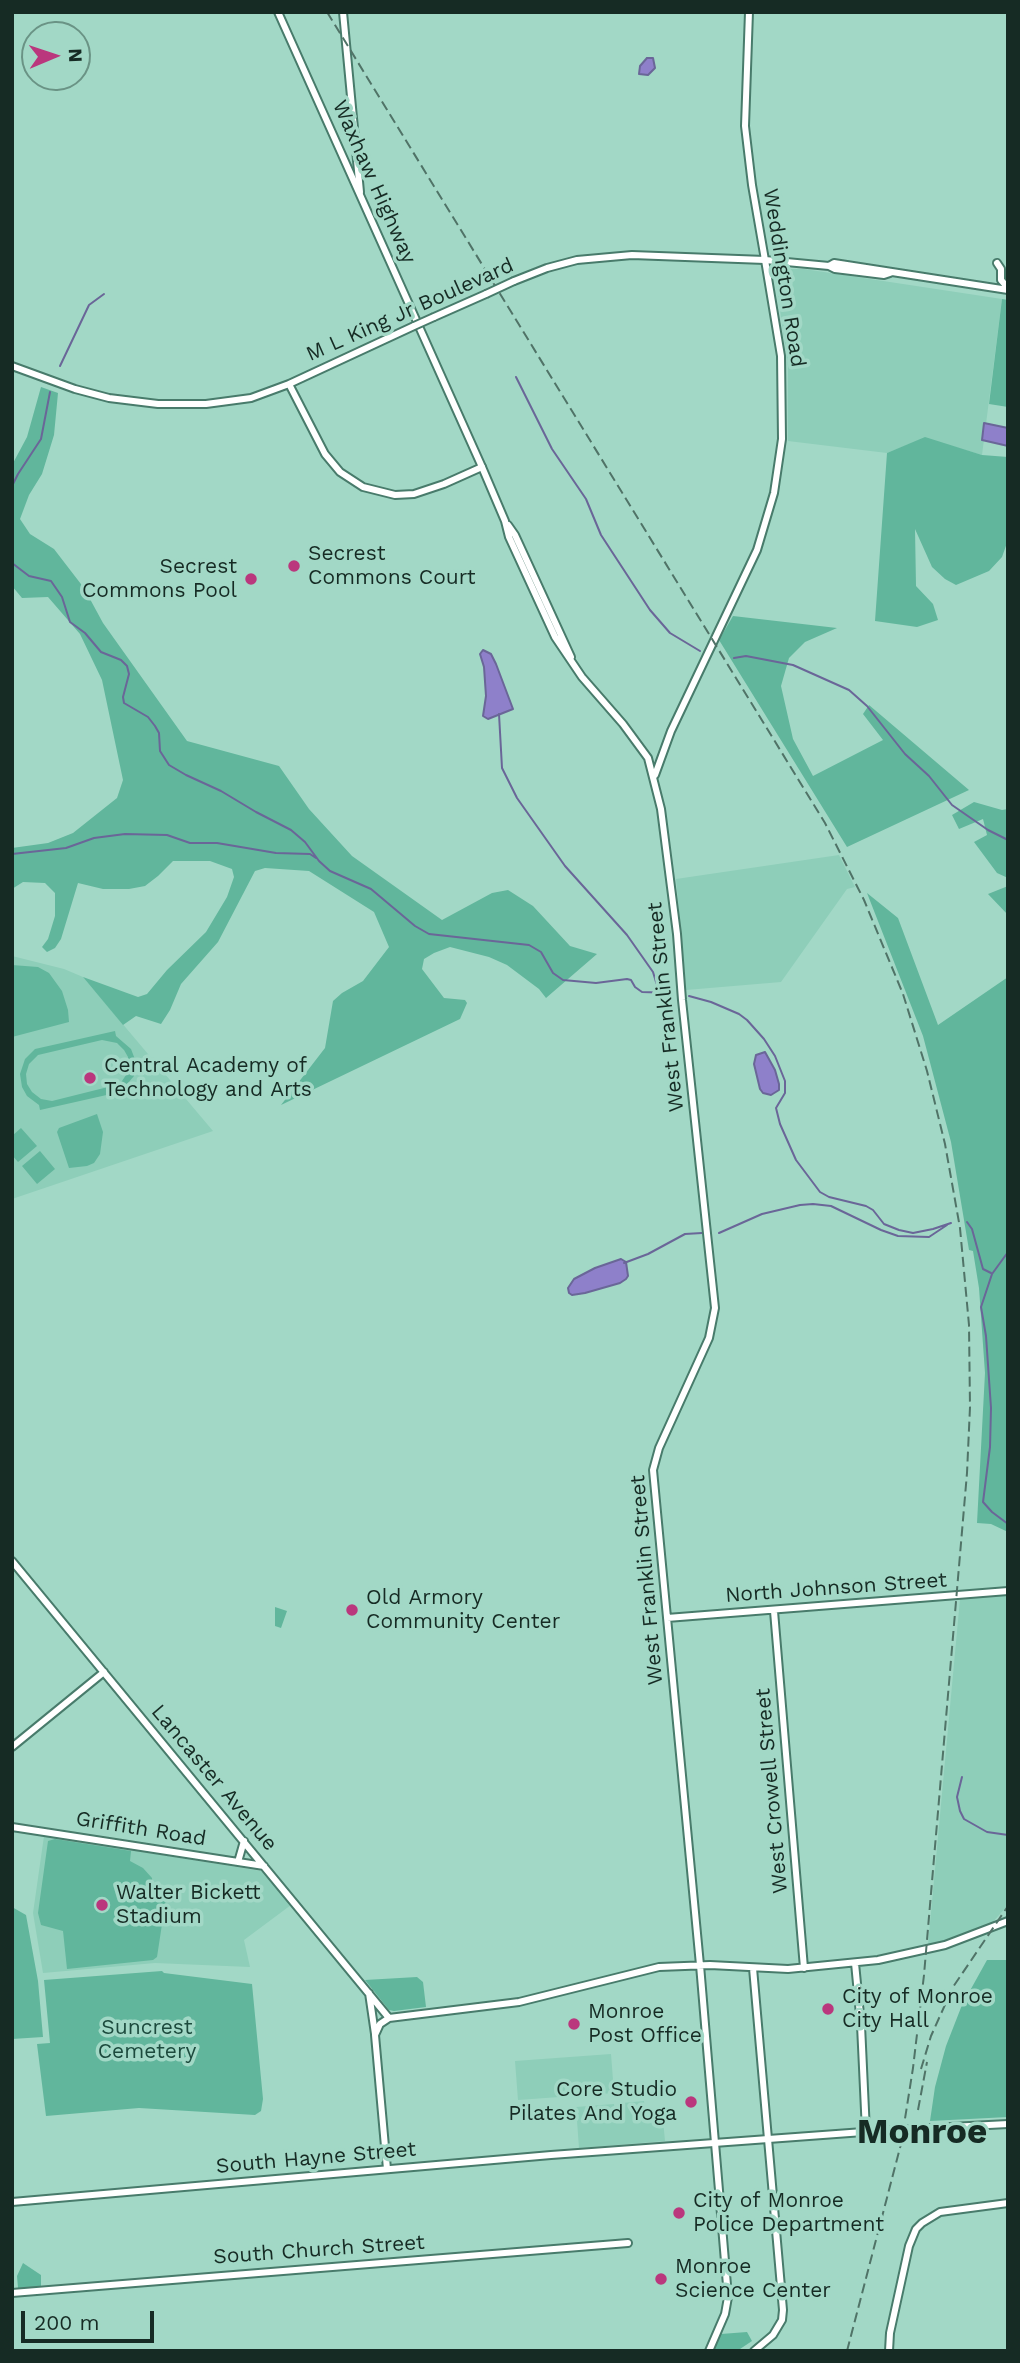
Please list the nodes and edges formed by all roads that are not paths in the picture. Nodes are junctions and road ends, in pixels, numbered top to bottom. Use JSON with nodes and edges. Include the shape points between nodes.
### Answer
{"nodes":[{"id":1,"x":278,"y":12,"type":"edge"},
{"id":2,"x":343,"y":12,"type":"edge"},
{"id":3,"x":749,"y":12,"type":"edge"},
{"id":4,"x":360,"y":192,"type":"junction"},
{"id":5,"x":765,"y":260,"type":"junction"},
{"id":6,"x":997,"y":263,"type":"dead end"},
{"id":7,"x":1008,"y":289,"type":"edge"},
{"id":8,"x":12,"y":366,"type":"edge"},
{"id":9,"x":289,"y":384,"type":"junction"},
{"id":10,"x":481,"y":467,"type":"junction"},
{"id":11,"x":505,"y":521,"type":"junction"},
{"id":12,"x":521,"y":564,"type":"junction"},
{"id":13,"x":536,"y":580,"type":"junction"},
{"id":14,"x":572,"y":662,"type":"junction"},
{"id":15,"x":654,"y":777,"type":"junction"},
{"id":16,"x":12,"y":1561,"type":"edge"},
{"id":17,"x":1008,"y":1591,"type":"edge"},
{"id":18,"x":774,"y":1611,"type":"junction"},
{"id":19,"x":667,"y":1618,"type":"junction"},
{"id":20,"x":104,"y":1672,"type":"junction"},
{"id":21,"x":12,"y":1747,"type":"edge"},
{"id":22,"x":12,"y":1827,"type":"edge"},
{"id":23,"x":244,"y":1841,"type":"junction"},
{"id":24,"x":237,"y":1862,"type":"junction"},
{"id":25,"x":264,"y":1866,"type":"junction"},
{"id":26,"x":1008,"y":1921,"type":"edge"},
{"id":27,"x":855,"y":1963,"type":"junction"},
{"id":28,"x":700,"y":1965,"type":"junction"},
{"id":29,"x":753,"y":1968,"type":"junction"},
{"id":30,"x":804,"y":1968,"type":"junction"},
{"id":31,"x":368,"y":1991,"type":"junction"},
{"id":32,"x":389,"y":2018,"type":"junction"},
{"id":33,"x":375,"y":2035,"type":"junction"},
{"id":34,"x":1008,"y":2124,"type":"edge"},
{"id":35,"x":866,"y":2132,"type":"junction"},
{"id":36,"x":768,"y":2139,"type":"junction"},
{"id":37,"x":715,"y":2143,"type":"junction"},
{"id":38,"x":387,"y":2169,"type":"junction"},
{"id":39,"x":12,"y":2202,"type":"edge"},
{"id":40,"x":1008,"y":2203,"type":"edge"},
{"id":41,"x":628,"y":2243,"type":"dead end"},
{"id":42,"x":12,"y":2293,"type":"edge"},
{"id":43,"x":709,"y":2351,"type":"edge"},
{"id":44,"x":754,"y":2351,"type":"edge"},
{"id":45,"x":889,"y":2351,"type":"edge"}],
"edges":[{"from":1,"to":4,"type":"main road","name":"Waxhaw Highway"},
{"from":2,"to":4,"type":"main road"},
{"from":3,"to":5,"type":"main road","name":"Weddington Road","via":[[745,126]]},
{"from":4,"to":10,"type":"main road","name":"Waxhaw Highway"},
{"from":5,"to":7,"type":"main road","name":"M L King Jr Boulevard","via":[[834,263]]},
{"from":5,"to":9,"type":"main road","name":"M L King Jr Boulevard","bridge":true,"via":[[606,256],[562,263]]},
{"from":5,"to":15,"type":"main road","name":"Weddington Road","via":[[783,396],[774,497],[757,550],[671,731]]},
{"from":6,"to":7,"type":"main road"},
{"from":8,"to":9,"type":"main road","name":"M L King Jr Boulevard","via":[[92,394],[158,404],[228,402]]},
{"from":9,"to":10,"type":"main road","via":[[325,454],[340,472],[363,487],[395,495],[414,494]]},
{"from":10,"to":11,"type":"main road","name":"Waxhaw Highway"},
{"from":11,"to":12,"type":"main road","name":"Waxhaw Highway"},
{"from":11,"to":13,"type":"main road","name":"Waxhaw Highway"},
{"from":12,"to":13,"type":"main road"},
{"from":12,"to":14,"type":"main road","name":"Waxhaw Highway","via":[[555,637]]},
{"from":13,"to":14,"type":"main road","name":"Waxhaw Highway"},
{"from":14,"to":15,"type":"main road","name":"Waxhaw Highway","via":[[639,744]]},
{"from":15,"to":19,"type":"main road","name":"West Franklin Street","via":[[677,934],[715,1308],[709,1338],[653,1470]]},
{"from":16,"to":20,"type":"main road","name":"Lancaster Avenue"},
{"from":17,"to":18,"type":"main road","name":"North Johnson Street"},
{"from":18,"to":19,"type":"main road","name":"North Johnson Street"},
{"from":18,"to":30,"type":"main road","name":"West Crowell Street"},
{"from":19,"to":28,"type":"main road","name":"West Franklin Street"},
{"from":20,"to":21,"type":"main road"},
{"from":20,"to":23,"type":"main road","name":"Lancaster Avenue"},
{"from":22,"to":24,"type":"main road","name":"Griffith Road"},
{"from":23,"to":24,"type":"main road"},
{"from":23,"to":25,"type":"main road","name":"Lancaster Avenue"},
{"from":24,"to":25,"type":"main road","name":"Griffith Road"},
{"from":25,"to":31,"type":"main road","name":"Lancaster Avenue"},
{"from":26,"to":27,"type":"main road","via":[[946,1945]]},
{"from":27,"to":30,"type":"main road"},
{"from":27,"to":35,"type":"main road"},
{"from":28,"to":29,"type":"main road"},
{"from":28,"to":32,"type":"main road","via":[[659,1967],[519,2001]]},
{"from":28,"to":37,"type":"main road","name":"West Franklin Street"},
{"from":29,"to":30,"type":"main road"},
{"from":29,"to":36,"type":"main road"},
{"from":31,"to":32,"type":"main road","name":"Lancaster Avenue"},
{"from":31,"to":33,"type":"main road"},
{"from":32,"to":33,"type":"main road"},
{"from":33,"to":38,"type":"main road"},
{"from":34,"to":35,"type":"main road","name":"South Hayne Street","bridge":true},
{"from":35,"to":36,"type":"main road","name":"South Hayne Street"},
{"from":36,"to":37,"type":"main road","name":"South Hayne Street"},
{"from":36,"to":44,"type":"main road","via":[[783,2310],[773,2335]]},
{"from":37,"to":38,"type":"main road","name":"South Hayne Street"},
{"from":37,"to":43,"type":"main road","name":"West Franklin Street","via":[[728,2300]]},
{"from":38,"to":39,"type":"main road","name":"South Hayne Street"},
{"from":40,"to":45,"type":"main road","via":[[940,2212],[916,2230]]},
{"from":41,"to":42,"type":"main road","name":"South Church Street"}]}
